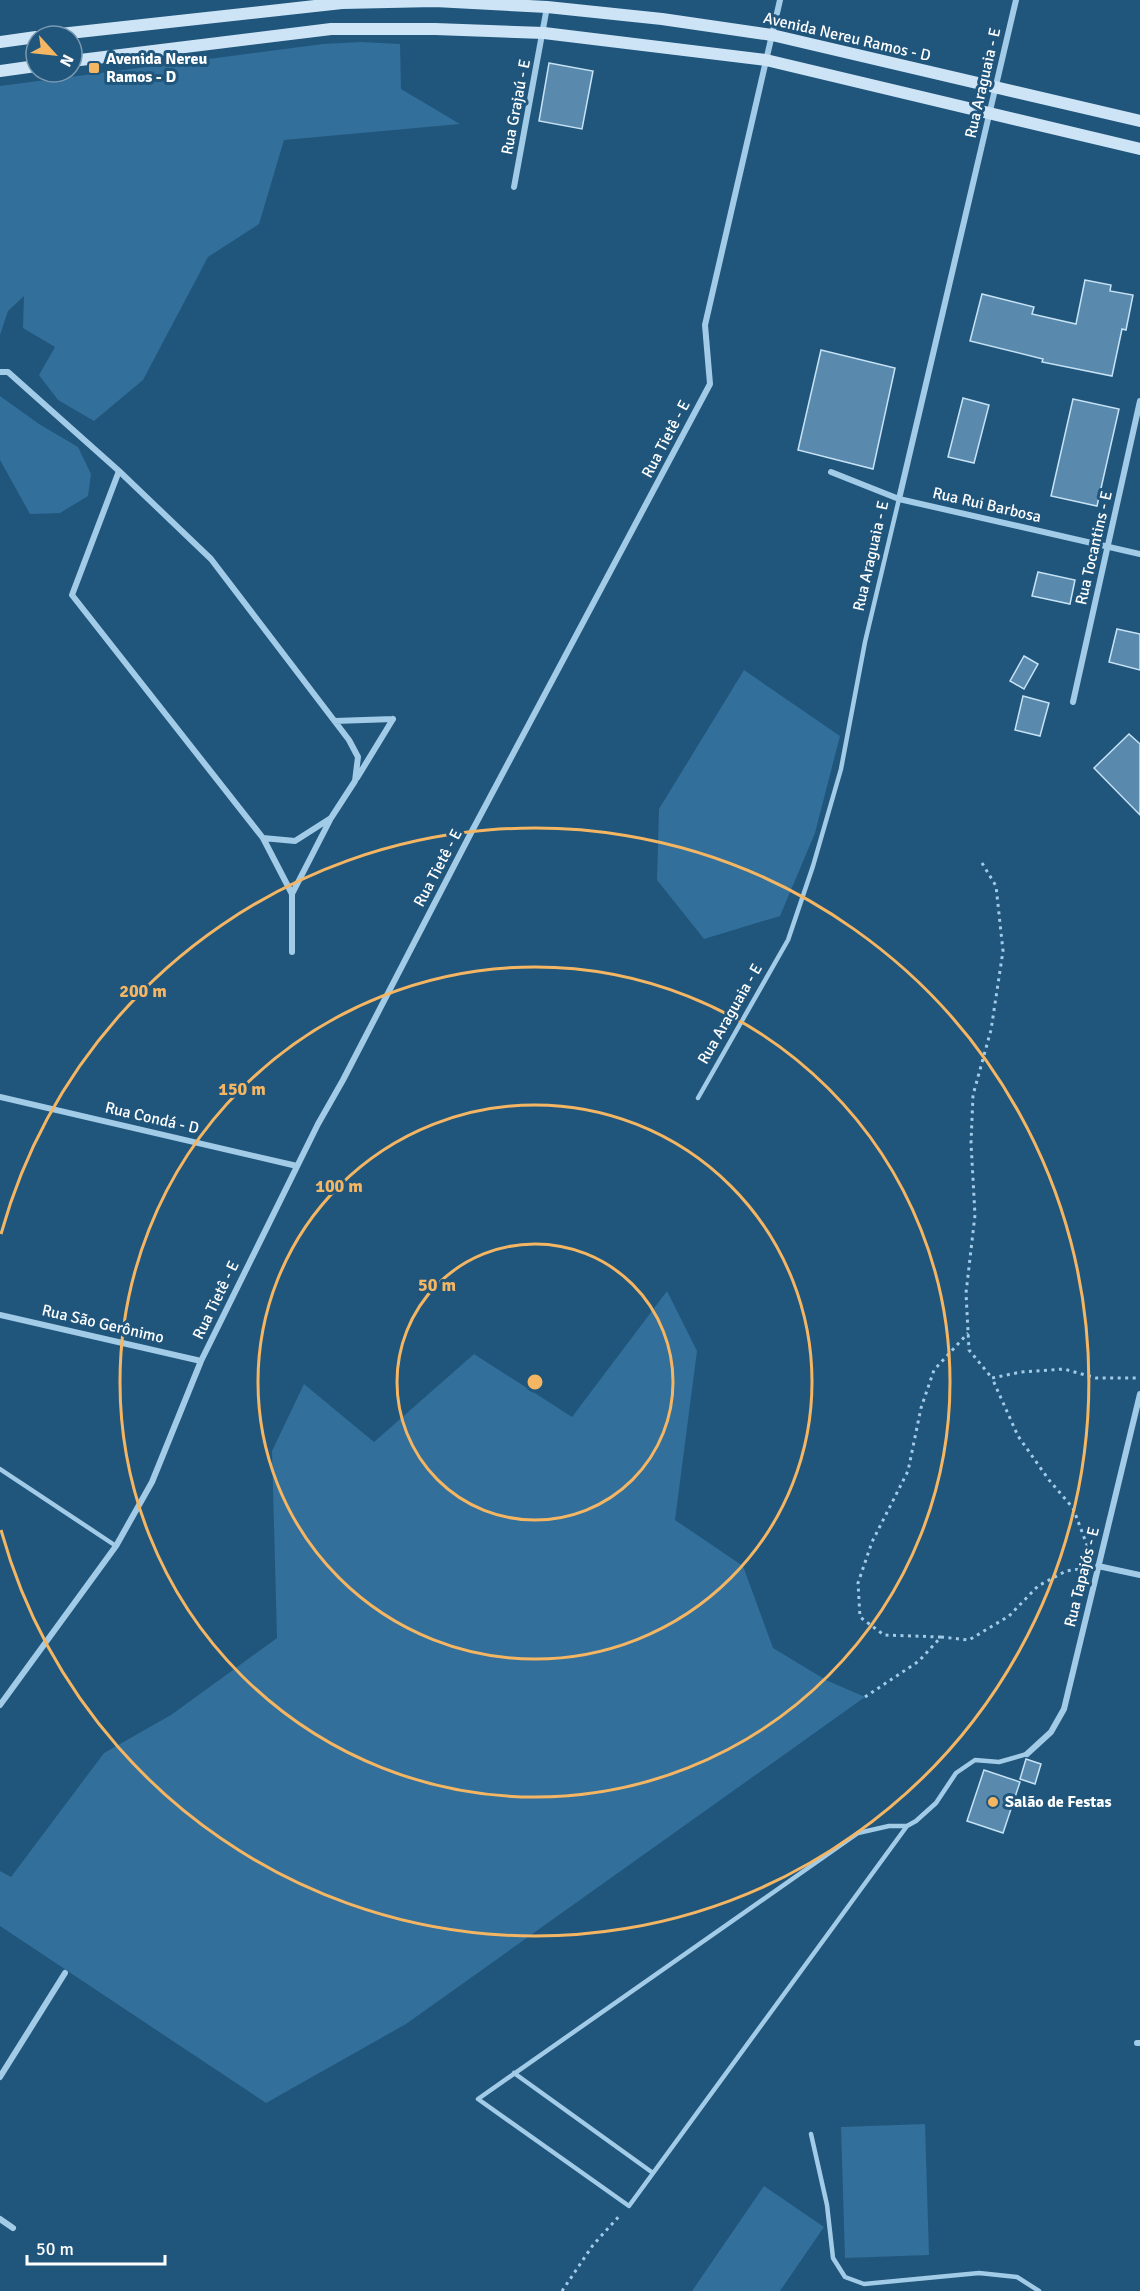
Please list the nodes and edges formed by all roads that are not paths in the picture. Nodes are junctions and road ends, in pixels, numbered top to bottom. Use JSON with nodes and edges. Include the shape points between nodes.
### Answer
{"nodes":[{"id":1,"x":780,"y":0,"type":"edge"},
{"id":2,"x":1016,"y":0,"type":"edge"},
{"id":3,"x":547,"y":7,"type":"junction"},
{"id":4,"x":84,"y":31,"type":"edge"},
{"id":5,"x":544,"y":33,"type":"junction"},
{"id":6,"x":772,"y":35,"type":"junction"},
{"id":7,"x":24,"y":39,"type":"edge"},
{"id":8,"x":0,"y":42,"type":"edge"},
{"id":9,"x":84,"y":60,"type":"edge"},
{"id":10,"x":766,"y":60,"type":"junction"},
{"id":11,"x":24,"y":68,"type":"edge"},
{"id":12,"x":0,"y":71,"type":"edge"},
{"id":13,"x":996,"y":88,"type":"junction"},
{"id":14,"x":990,"y":114,"type":"junction"},
{"id":15,"x":1140,"y":121,"type":"edge"},
{"id":16,"x":1140,"y":149,"type":"edge"},
{"id":17,"x":514,"y":187,"type":"dead end"},
{"id":18,"x":0,"y":372,"type":"edge"},
{"id":19,"x":1140,"y":401,"type":"edge"},
{"id":20,"x":118,"y":471,"type":"junction"},
{"id":21,"x":831,"y":472,"type":"dead end"},
{"id":22,"x":899,"y":499,"type":"junction"},
{"id":23,"x":1108,"y":546,"type":"junction"},
{"id":24,"x":1140,"y":554,"type":"edge"},
{"id":25,"x":1073,"y":702,"type":"dead end"},
{"id":26,"x":335,"y":721,"type":"junction"},
{"id":27,"x":355,"y":781,"type":"junction"},
{"id":28,"x":331,"y":818,"type":"junction"},
{"id":29,"x":263,"y":838,"type":"junction"},
{"id":30,"x":292,"y":894,"type":"junction"},
{"id":31,"x":292,"y":952,"type":"dead end"},
{"id":32,"x":0,"y":1097,"type":"edge"},
{"id":33,"x":698,"y":1098,"type":"dead end"},
{"id":34,"x":297,"y":1166,"type":"junction"},
{"id":35,"x":0,"y":1315,"type":"edge"},
{"id":36,"x":201,"y":1361,"type":"junction"},
{"id":37,"x":1140,"y":1394,"type":"edge"},
{"id":38,"x":0,"y":1469,"type":"edge"},
{"id":39,"x":116,"y":1546,"type":"junction"},
{"id":40,"x":1098,"y":1566,"type":"junction"},
{"id":41,"x":1140,"y":1575,"type":"edge"},
{"id":42,"x":0,"y":1705,"type":"edge"},
{"id":43,"x":1028,"y":1754,"type":"joint"},
{"id":44,"x":907,"y":1826,"type":"junction"},
{"id":45,"x":65,"y":1973,"type":"dead end"},
{"id":46,"x":514,"y":2073,"type":"junction"},
{"id":47,"x":0,"y":2077,"type":"edge"},
{"id":48,"x":811,"y":2134,"type":"dead end"},
{"id":49,"x":652,"y":2173,"type":"junction"},
{"id":50,"x":0,"y":2219,"type":"edge"},
{"id":51,"x":13,"y":2228,"type":"dead end"},
{"id":52,"x":1039,"y":2291,"type":"edge"}],
"edges":[{"from":1,"to":6,"type":"street","name":"Rua Tietê - E"},
{"from":2,"to":13,"type":"street","name":"Rua Araguaia - E"},
{"from":3,"to":4,"type":"street","name":"Avenida Nereu Ramos - D","via":[[435,1],[342,3]]},
{"from":3,"to":5,"type":"street","name":"Rua Grajaú - E"},
{"from":3,"to":6,"type":"street","name":"Avenida Nereu Ramos - D"},
{"from":5,"to":9,"type":"street","via":[[331,29]]},
{"from":5,"to":10,"type":"street"},
{"from":5,"to":17,"type":"street","name":"Rua Grajaú - E"},
{"from":6,"to":10,"type":"street","name":"Rua Tietê - E"},
{"from":6,"to":13,"type":"street","name":"Avenida Nereu Ramos - D"},
{"from":7,"to":8,"type":"street"},
{"from":10,"to":14,"type":"street"},
{"from":10,"to":34,"type":"street","name":"Rua Tietê - E","via":[[705,325],[711,384]]},
{"from":11,"to":12,"type":"street"},
{"from":13,"to":14,"type":"street","name":"Rua Araguaia - E"},
{"from":13,"to":15,"type":"street","name":"Avenida Nereu Ramos - D"},
{"from":14,"to":16,"type":"street"},
{"from":14,"to":22,"type":"street","name":"Rua Araguaia - E"},
{"from":18,"to":20,"type":"street","via":[[8,372]]},
{"from":19,"to":23,"type":"street","name":"Rua Tocantins - E"},
{"from":20,"to":26,"type":"street","via":[[211,559]]},
{"from":20,"to":29,"type":"street","via":[[72,595]]},
{"from":21,"to":22,"type":"street","name":"Rua Rui Barbosa"},
{"from":22,"to":23,"type":"street","name":"Rua Rui Barbosa"},
{"from":22,"to":33,"type":"lane","name":"Rua Araguaia - E","via":[[865,642],[841,769],[813,866],[788,940]]},
{"from":23,"to":24,"type":"street","name":"Rua Rui Barbosa"},
{"from":23,"to":25,"type":"street","name":"Rua Tocantins - E"},
{"from":26,"to":27,"type":"street","via":[[358,757]]},
{"from":26,"to":27,"type":"street","via":[[393,719]]},
{"from":27,"to":28,"type":"street"},
{"from":28,"to":29,"type":"street","via":[[295,841]]},
{"from":28,"to":30,"type":"street"},
{"from":29,"to":30,"type":"street"},
{"from":30,"to":31,"type":"street"},
{"from":32,"to":34,"type":"street","name":"Rua Condá - D"},
{"from":34,"to":36,"type":"street","name":"Rua Tietê - E"},
{"from":35,"to":36,"type":"street","name":"Rua São Gerônimo"},
{"from":36,"to":39,"type":"street","name":"Rua Tietê - E","via":[[153,1482]]},
{"from":37,"to":40,"type":"street","name":"Rua Tapajós - E"},
{"from":38,"to":39,"type":"lane"},
{"from":39,"to":42,"type":"street","name":"Rua Tietê - E"},
{"from":40,"to":41,"type":"street"},
{"from":40,"to":43,"type":"street","name":"Rua Tapajós - E","via":[[1064,1709],[1051,1732]]},
{"from":43,"to":44,"type":"lane","via":[[999,1762],[975,1760],[956,1773],[936,1803]]},
{"from":44,"to":46,"type":"lane","via":[[858,1833]]},
{"from":44,"to":49,"type":"lane"},
{"from":45,"to":47,"type":"street"},
{"from":46,"to":49,"type":"lane"},
{"from":46,"to":49,"type":"lane","via":[[478,2098],[628,2206]]},
{"from":48,"to":52,"type":"lane","via":[[827,2205],[833,2258],[845,2277],[864,2284],[979,2273],[1017,2277]]},
{"from":50,"to":51,"type":"street"}]}
